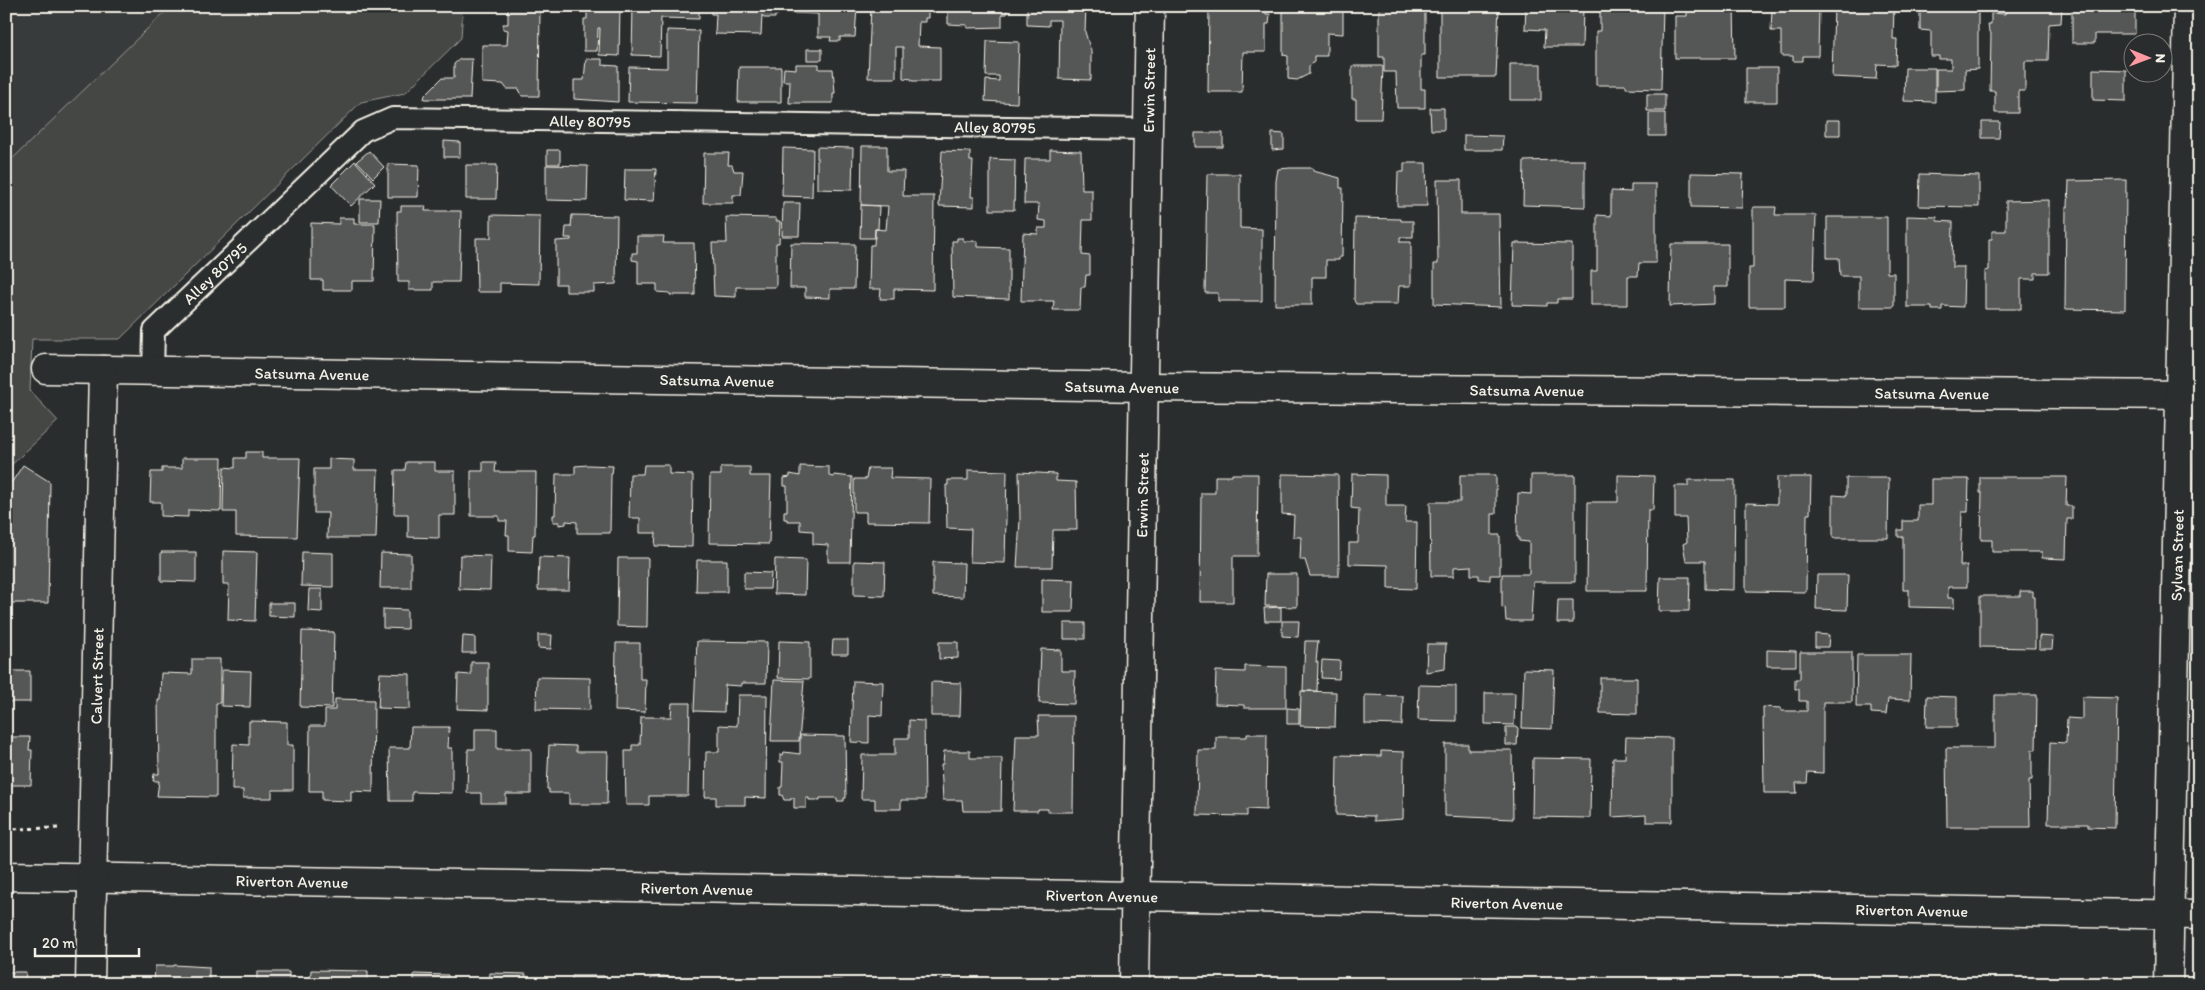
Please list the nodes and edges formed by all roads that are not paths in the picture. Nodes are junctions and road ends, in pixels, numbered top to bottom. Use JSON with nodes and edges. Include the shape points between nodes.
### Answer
{"nodes":[{"id":1,"x":1150,"y":6,"type":"edge"},
{"id":2,"x":2188,"y":6,"type":"edge"},
{"id":3,"x":1148,"y":129,"type":"junction"},
{"id":4,"x":46,"y":369,"type":"dead end"},
{"id":5,"x":103,"y":370,"type":"junction"},
{"id":6,"x":153,"y":372,"type":"junction"},
{"id":7,"x":1144,"y":387,"type":"junction"},
{"id":8,"x":2190,"y":394,"type":"edge"},
{"id":9,"x":6,"y":876,"type":"edge"},
{"id":10,"x":92,"y":877,"type":"junction"},
{"id":11,"x":1136,"y":896,"type":"junction"},
{"id":12,"x":2169,"y":914,"type":"junction"},
{"id":13,"x":2199,"y":914,"type":"edge"},
{"id":14,"x":90,"y":984,"type":"edge"},
{"id":15,"x":1134,"y":984,"type":"edge"},
{"id":16,"x":2168,"y":984,"type":"edge"}],
"edges":[{"from":1,"to":3,"type":"street","name":"Erwin Street"},
{"from":2,"to":8,"type":"street","name":"Sylvan Street"},
{"from":3,"to":6,"type":"lane","name":"Alley 80795","via":[[393,118],[363,131],[154,331]]},
{"from":3,"to":7,"type":"street","name":"Erwin Street"},
{"from":4,"to":5,"type":"street","name":"Satsuma Avenue"},
{"from":5,"to":6,"type":"street","name":"Satsuma Avenue"},
{"from":5,"to":10,"type":"street","name":"Calvert Street"},
{"from":6,"to":7,"type":"street","name":"Satsuma Avenue"},
{"from":7,"to":8,"type":"street","name":"Satsuma Avenue"},
{"from":7,"to":11,"type":"street","name":"Erwin Street"},
{"from":8,"to":12,"type":"street","name":"Sylvan Street"},
{"from":9,"to":10,"type":"street","name":"Riverton Avenue"},
{"from":10,"to":11,"type":"street","name":"Riverton Avenue"},
{"from":10,"to":14,"type":"street","name":"Calvert Street"},
{"from":11,"to":12,"type":"street","name":"Riverton Avenue"},
{"from":11,"to":15,"type":"street","name":"Erwin Street"},
{"from":12,"to":13,"type":"street","name":"Riverton Avenue"},
{"from":12,"to":16,"type":"street","name":"Sylvan Street"}]}
